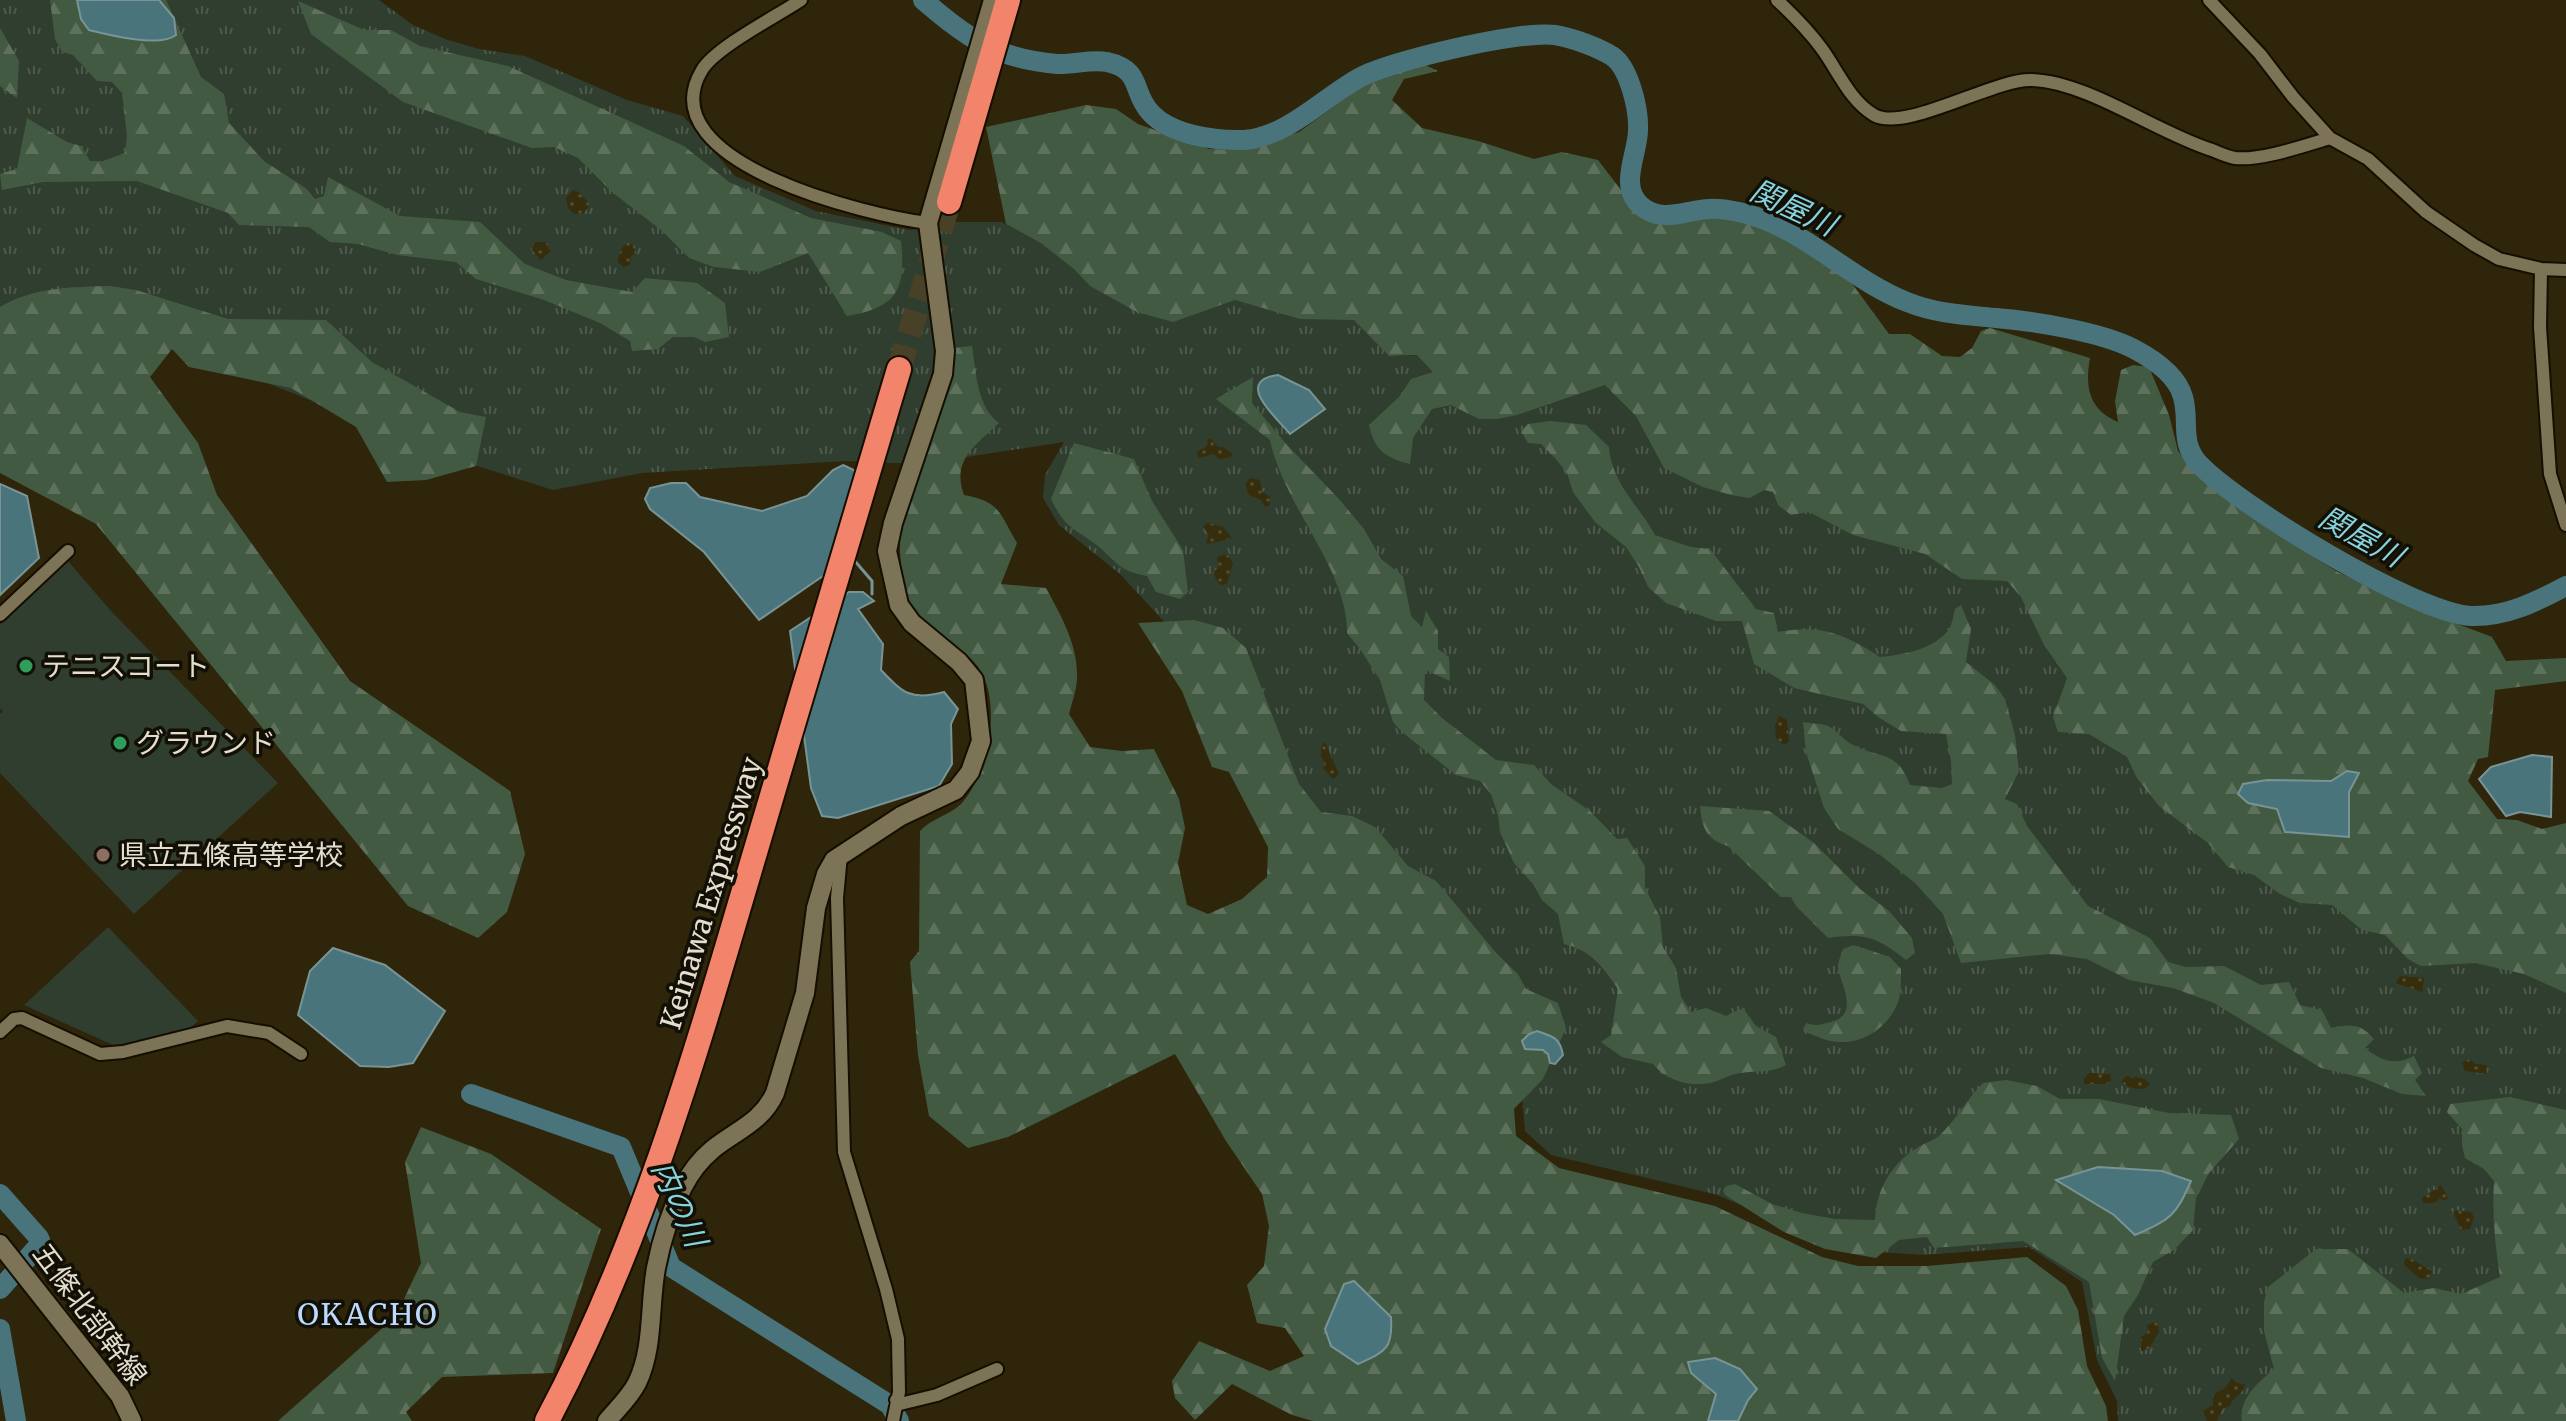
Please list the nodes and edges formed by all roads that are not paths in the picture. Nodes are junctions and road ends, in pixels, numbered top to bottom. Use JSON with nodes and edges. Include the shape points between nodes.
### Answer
{"nodes":[{"id":1,"x":801,"y":0,"type":"edge"},
{"id":2,"x":993,"y":0,"type":"edge"},
{"id":3,"x":1008,"y":0,"type":"edge"},
{"id":4,"x":1777,"y":0,"type":"edge"},
{"id":5,"x":2209,"y":0,"type":"edge"},
{"id":6,"x":2330,"y":138,"type":"junction"},
{"id":7,"x":941,"y":202,"type":"junction"},
{"id":8,"x":928,"y":223,"type":"junction"},
{"id":9,"x":2541,"y":269,"type":"junction"},
{"id":10,"x":2566,"y":270,"type":"edge"},
{"id":11,"x":899,"y":369,"type":"tunnel mouth"},
{"id":12,"x":2566,"y":525,"type":"edge"},
{"id":13,"x":68,"y":551,"type":"dead end"},
{"id":14,"x":0,"y":615,"type":"edge"},
{"id":15,"x":841,"y":855,"type":"junction"},
{"id":16,"x":826,"y":874,"type":"junction"},
{"id":17,"x":837,"y":898,"type":"junction"},
{"id":18,"x":0,"y":1032,"type":"edge"},
{"id":19,"x":301,"y":1054,"type":"dead end"},
{"id":20,"x":0,"y":1244,"type":"edge"},
{"id":21,"x":997,"y":1369,"type":"dead end"},
{"id":22,"x":895,"y":1410,"type":"edge"},
{"id":23,"x":132,"y":1421,"type":"edge"},
{"id":24,"x":547,"y":1421,"type":"edge"},
{"id":25,"x":607,"y":1421,"type":"edge"},
{"id":26,"x":903,"y":1421,"type":"edge"}],
"edges":[{"from":1,"to":8,"type":"street","via":[[703,68],[695,85],[700,127],[741,163],[813,196],[874,215]]},
{"from":2,"to":7,"type":"street"},
{"from":3,"to":7,"type":"highway","via":[[958,165]]},
{"from":4,"to":6,"type":"street","via":[[1821,47],[1857,101],[1885,119],[2028,79],[2085,93],[2195,145],[2236,158]]},
{"from":5,"to":6,"type":"street"},
{"from":6,"to":9,"type":"street","via":[[2368,159],[2426,212],[2474,245],[2499,259]]},
{"from":7,"to":8,"type":"street"},
{"from":8,"to":15,"type":"street","via":[[945,351],[943,374],[887,551],[899,605],[974,680],[981,741],[970,772],[956,790],[901,816]]},
{"from":9,"to":10,"type":"street"},
{"from":9,"to":12,"type":"street","via":[[2550,474]]},
{"from":11,"to":24,"type":"highway","name":"Keinawa Expressway","via":[[679,1102],[610,1289]]},
{"from":13,"to":14,"type":"street"},
{"from":15,"to":16,"type":"street"},
{"from":15,"to":17,"type":"street"},
{"from":16,"to":17,"type":"street"},
{"from":16,"to":25,"type":"street","via":[[800,1014],[775,1093],[760,1117],[714,1148],[679,1196],[656,1266],[643,1368],[637,1384]]},
{"from":17,"to":22,"type":"street","via":[[844,1152],[898,1339]]},
{"from":18,"to":19,"type":"street","via":[[22,1018],[100,1054],[227,1026],[269,1033]]},
{"from":20,"to":23,"type":"street","name":"五條北部幹線","via":[[120,1396]]},
{"from":21,"to":22,"type":"street"},
{"from":22,"to":26,"type":"street"}]}
